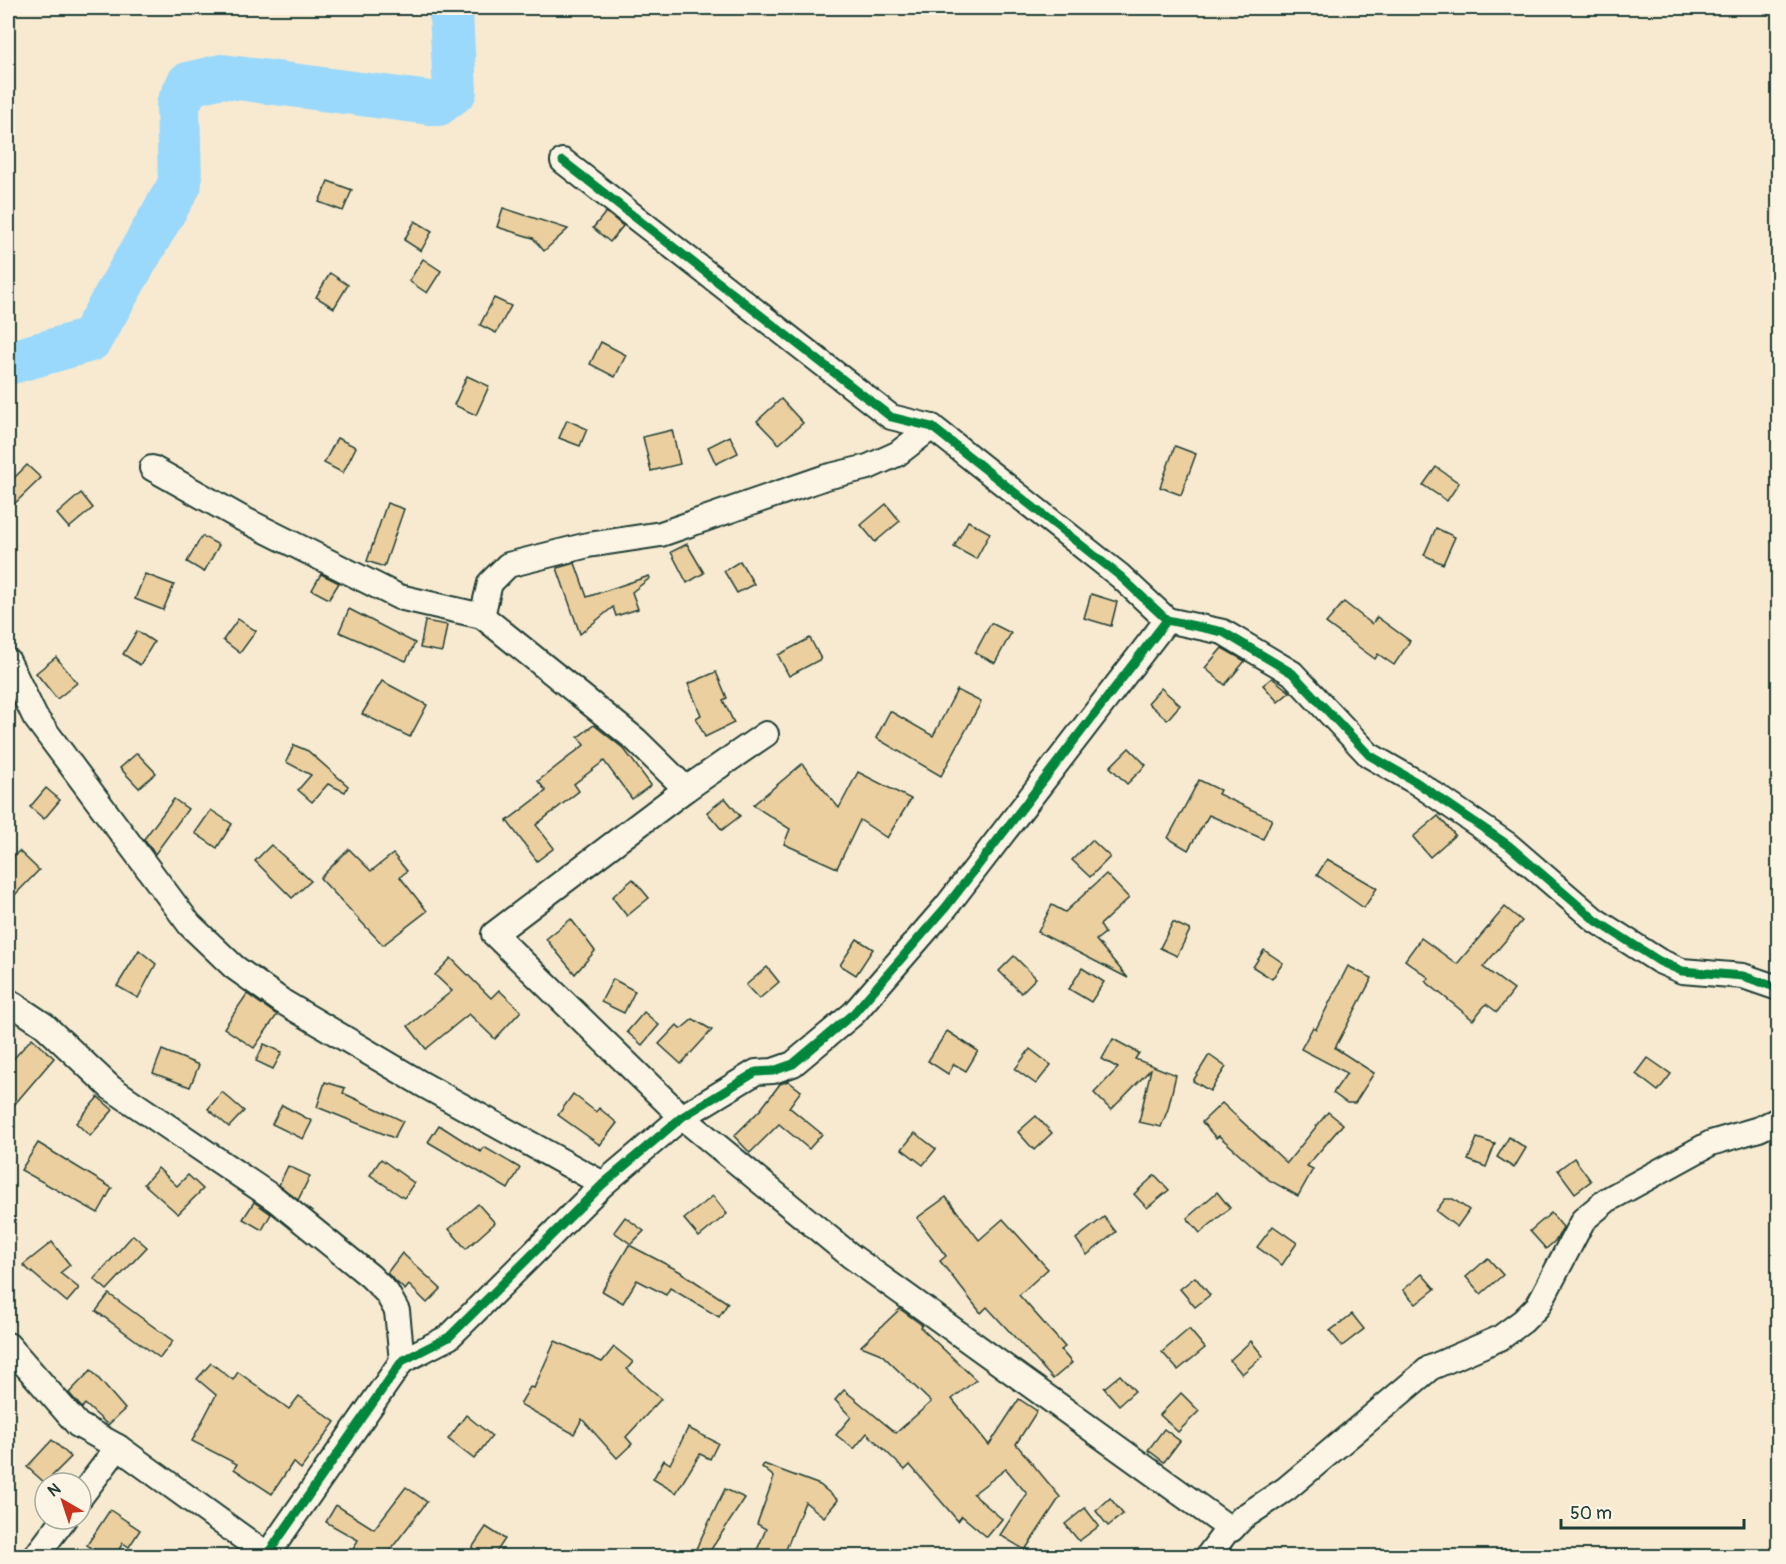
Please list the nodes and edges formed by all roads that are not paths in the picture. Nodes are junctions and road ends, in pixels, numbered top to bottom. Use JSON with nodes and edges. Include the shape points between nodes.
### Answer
{"nodes":[{"id":1,"x":563,"y":161,"type":"dead end"},
{"id":2,"x":932,"y":427,"type":"junction"},
{"id":3,"x":152,"y":468,"type":"dead end"},
{"id":4,"x":482,"y":615,"type":"junction"},
{"id":5,"x":1167,"y":620,"type":"junction"},
{"id":6,"x":8,"y":661,"type":"edge"},
{"id":7,"x":766,"y":734,"type":"dead end"},
{"id":8,"x":686,"y":789,"type":"junction"},
{"id":9,"x":1779,"y":988,"type":"edge"},
{"id":10,"x":8,"y":1001,"type":"edge"},
{"id":11,"x":682,"y":1117,"type":"junction"},
{"id":12,"x":1779,"y":1120,"type":"edge"},
{"id":13,"x":603,"y":1184,"type":"junction"},
{"id":14,"x":8,"y":1345,"type":"edge"},
{"id":15,"x":402,"y":1361,"type":"junction"},
{"id":16,"x":118,"y":1447,"type":"junction"},
{"id":17,"x":93,"y":1480,"type":"edge"},
{"id":18,"x":1229,"y":1528,"type":"junction"},
{"id":19,"x":55,"y":1531,"type":"edge"},
{"id":20,"x":271,"y":1556,"type":"edge"},
{"id":21,"x":36,"y":1557,"type":"edge"},
{"id":22,"x":1208,"y":1557,"type":"edge"}],
"edges":[{"from":1,"to":2,"type":"street","via":[[891,417]]},
{"from":2,"to":4,"type":"street","via":[[897,454],[868,467],[826,477],[661,534],[588,545],[508,565],[490,583]]},
{"from":2,"to":5,"type":"street","via":[[1120,576]]},
{"from":3,"to":4,"type":"street","via":[[241,518],[399,597]]},
{"from":4,"to":8,"type":"street","via":[[636,740]]},
{"from":5,"to":9,"type":"street","via":[[1223,632],[1292,673],[1369,755],[1508,845],[1595,920],[1659,961],[1682,971],[1743,976]]},
{"from":5,"to":11,"type":"street","via":[[946,907],[854,1012],[792,1064],[756,1072]]},
{"from":6,"to":13,"type":"street","via":[[35,717],[190,925],[234,968],[293,1008],[422,1084]]},
{"from":7,"to":8,"type":"street"},
{"from":8,"to":11,"type":"street","via":[[494,934]]},
{"from":10,"to":15,"type":"street","via":[[44,1025],[111,1088],[275,1199],[370,1276],[387,1293],[397,1311]]},
{"from":11,"to":13,"type":"street"},
{"from":11,"to":18,"type":"street","via":[[851,1256]]},
{"from":12,"to":18,"type":"street","via":[[1711,1143],[1606,1200],[1583,1220],[1538,1306],[1523,1321],[1500,1338],[1430,1368],[1286,1489]]},
{"from":13,"to":15,"type":"street","via":[[449,1337]]},
{"from":14,"to":16,"type":"street","via":[[78,1425]]},
{"from":15,"to":20,"type":"street"},
{"from":16,"to":17,"type":"street"},
{"from":16,"to":20,"type":"street"},
{"from":18,"to":22,"type":"street"},
{"from":19,"to":21,"type":"street"}]}
